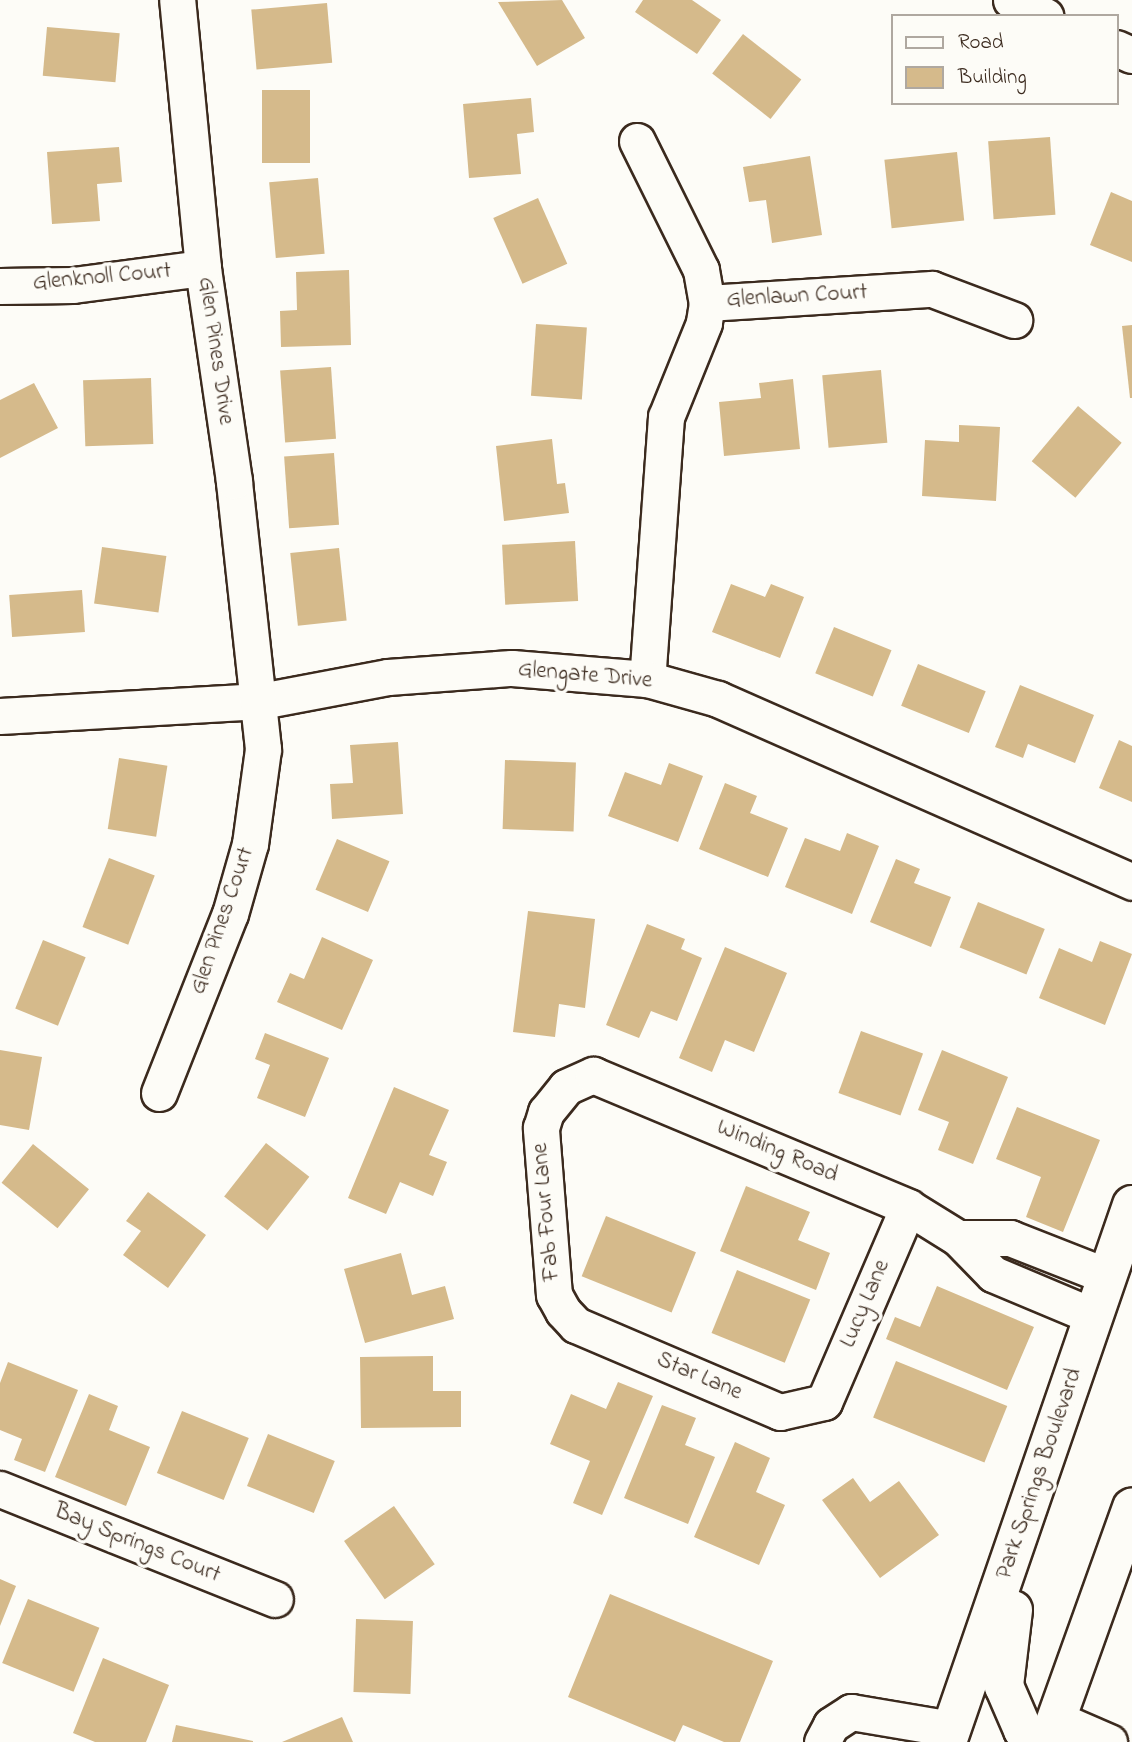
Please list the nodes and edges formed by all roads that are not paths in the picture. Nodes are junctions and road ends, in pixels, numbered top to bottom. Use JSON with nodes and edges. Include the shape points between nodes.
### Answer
{"nodes":[{"id":1,"x":177,"y":0,"type":"edge"},
{"id":2,"x":1012,"y":0,"type":"edge"},
{"id":3,"x":1042,"y":14,"type":"edge"},
{"id":4,"x":637,"y":141,"type":"dead end"},
{"id":5,"x":203,"y":268,"type":"junction"},
{"id":6,"x":0,"y":286,"type":"edge"},
{"id":7,"x":706,"y":303,"type":"junction"},
{"id":8,"x":1014,"y":320,"type":"dead end"},
{"id":9,"x":647,"y":679,"type":"junction"},
{"id":10,"x":261,"y":701,"type":"junction"},
{"id":11,"x":0,"y":716,"type":"edge"},
{"id":12,"x":1132,"y":882,"type":"edge"},
{"id":13,"x":593,"y":1075,"type":"joint"},
{"id":14,"x":159,"y":1093,"type":"dead end"},
{"id":15,"x":1132,"y":1205,"type":"edge"},
{"id":16,"x":908,"y":1207,"type":"junction"},
{"id":17,"x":958,"y":1238,"type":"junction"},
{"id":18,"x":1107,"y":1276,"type":"junction"},
{"id":19,"x":1093,"y":1316,"type":"junction"},
{"id":20,"x":576,"y":1325,"type":"joint"},
{"id":21,"x":824,"y":1402,"type":"joint"},
{"id":22,"x":0,"y":1489,"type":"edge"},
{"id":23,"x":1132,"y":1508,"type":"edge"},
{"id":24,"x":1029,"y":1511,"type":"junction"},
{"id":25,"x":275,"y":1600,"type":"dead end"},
{"id":26,"x":1048,"y":1734,"type":"edge"},
{"id":27,"x":950,"y":1736,"type":"edge"},
{"id":28,"x":822,"y":1742,"type":"edge"},
{"id":29,"x":1109,"y":1742,"type":"edge"}],
"edges":[{"from":1,"to":5,"type":"street","name":"Glen Pines Drive"},
{"from":2,"to":3,"type":"street"},
{"from":4,"to":7,"type":"street","via":[[701,271]]},
{"from":5,"to":6,"type":"street","name":"Glenknoll Court","via":[[73,285]]},
{"from":5,"to":10,"type":"street","name":"Glen Pines Drive"},
{"from":7,"to":8,"type":"street","name":"Glenlawn Court","via":[[932,289]]},
{"from":7,"to":9,"type":"street","name":"Glenlawn Court","via":[[704,323],[666,417]]},
{"from":9,"to":10,"type":"street","name":"Glengate Drive","via":[[512,668],[388,677]]},
{"from":9,"to":12,"type":"street","name":"Glengate Drive","via":[[718,699]]},
{"from":10,"to":11,"type":"street","name":"Glengate Drive"},
{"from":10,"to":14,"type":"street","name":"Glen Pines Court","via":[[263,749],[250,844],[230,914]]},
{"from":13,"to":16,"type":"street","name":"Winding Road"},
{"from":13,"to":20,"type":"street","name":"Fab Four Lane","via":[[566,1087],[546,1112],[541,1128],[554,1295]]},
{"from":15,"to":18,"type":"main road","name":"Park Springs Boulevard"},
{"from":16,"to":17,"type":"street","name":"Winding Road"},
{"from":16,"to":21,"type":"street","name":"Lucy Lane"},
{"from":17,"to":18,"type":"street","via":[[1010,1238]]},
{"from":17,"to":19,"type":"street","name":"Winding Road","via":[[993,1274]]},
{"from":18,"to":19,"type":"main road","name":"Park Springs Boulevard"},
{"from":19,"to":24,"type":"main road","name":"Park Springs Boulevard"},
{"from":20,"to":21,"type":"street","name":"Star Lane","via":[[780,1412]]},
{"from":22,"to":25,"type":"street","name":"Bay Springs Court"},
{"from":23,"to":26,"type":"main road"},
{"from":24,"to":26,"type":"main road","via":[[1004,1686],[1023,1730]]},
{"from":24,"to":27,"type":"main road","name":"Park Springs Boulevard"},
{"from":26,"to":29,"type":"street"},
{"from":27,"to":28,"type":"street","via":[[850,1713],[831,1725]]}]}
